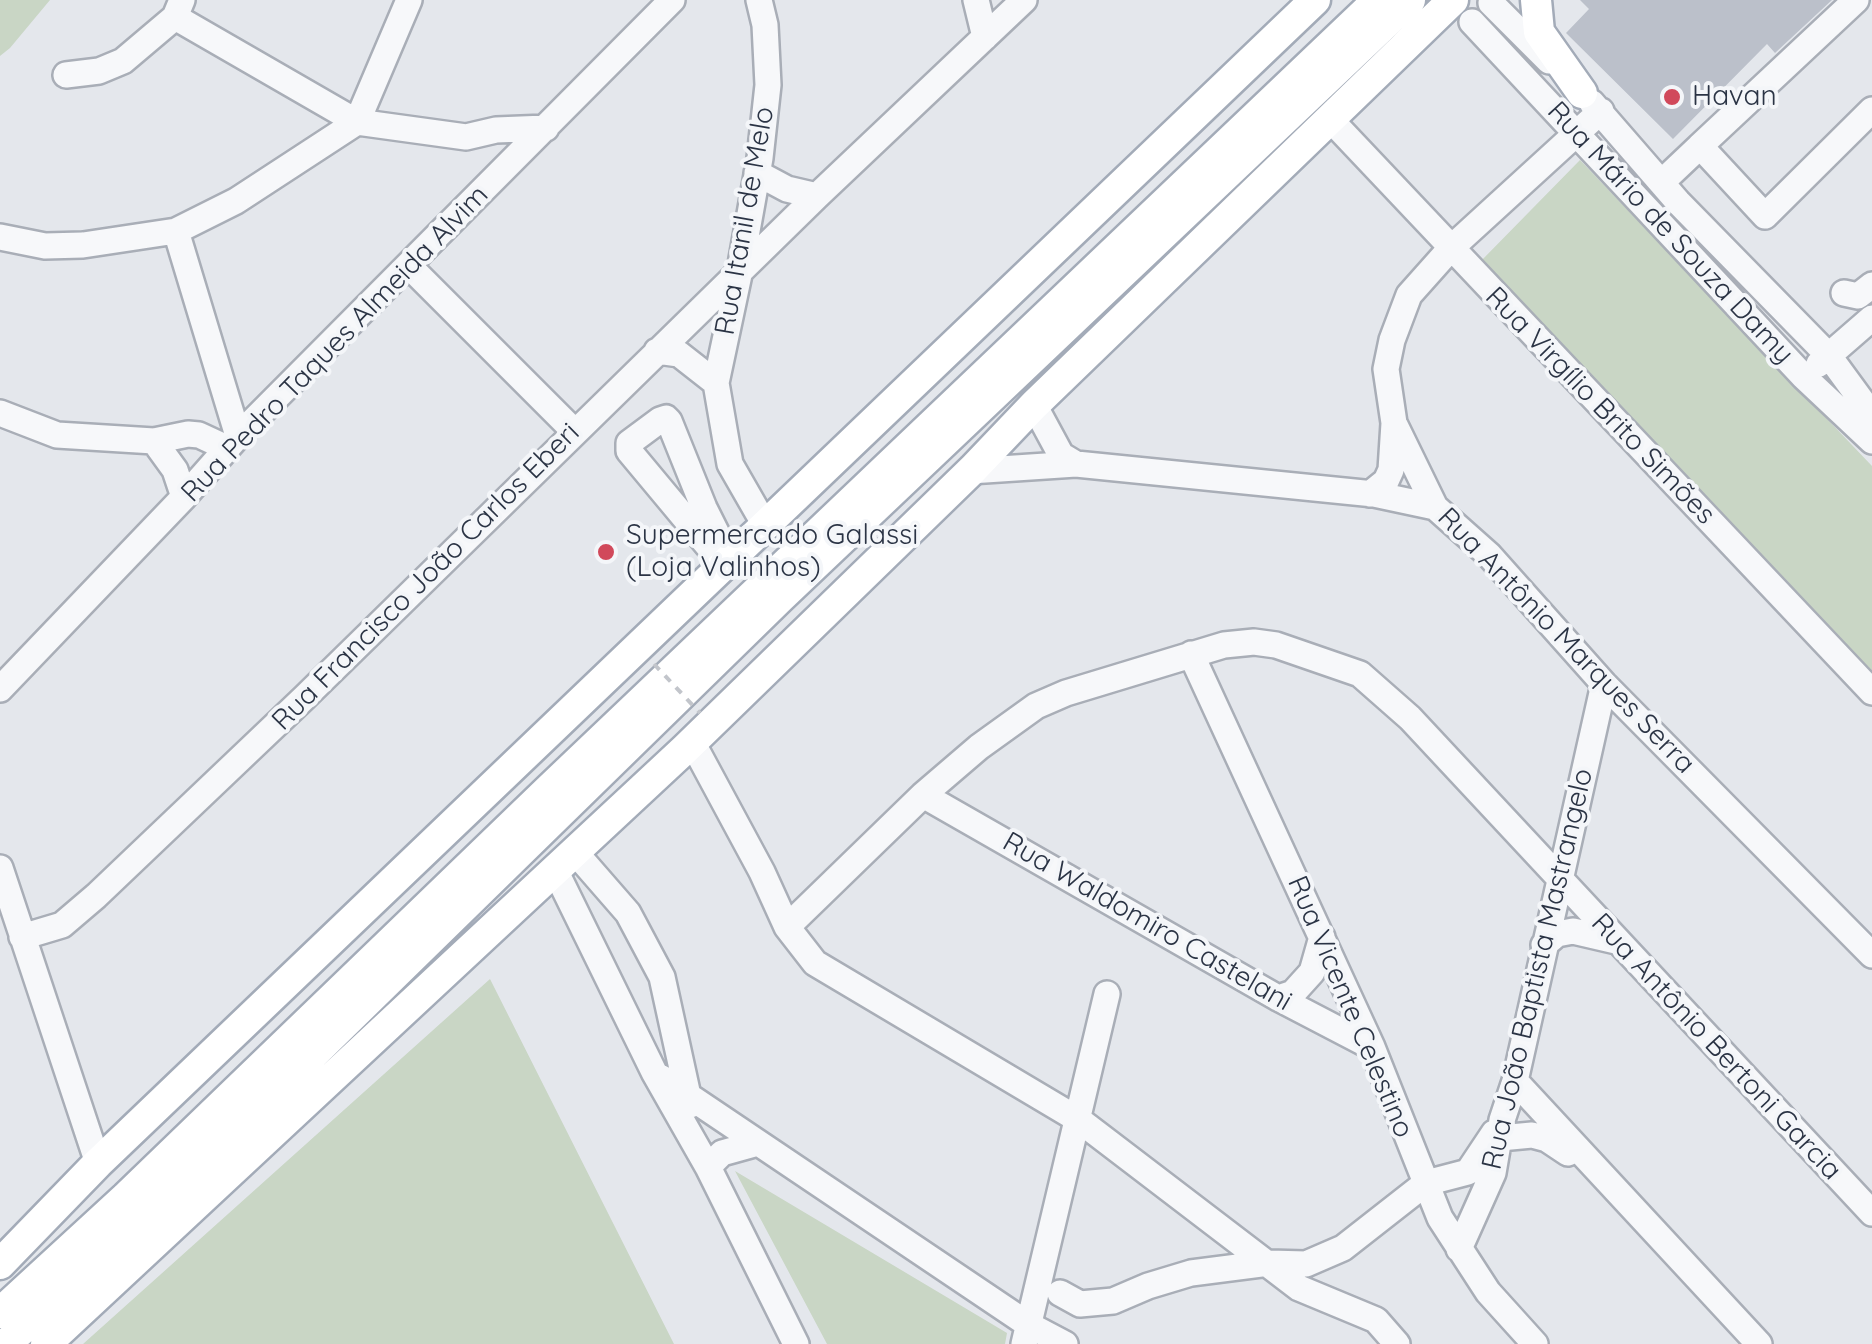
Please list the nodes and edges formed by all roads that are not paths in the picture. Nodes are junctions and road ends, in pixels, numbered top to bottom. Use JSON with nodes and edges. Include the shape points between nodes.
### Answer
{"nodes":[{"id":1,"x":409,"y":0,"type":"edge"},
{"id":2,"x":672,"y":0,"type":"edge"},
{"id":3,"x":759,"y":0,"type":"edge"},
{"id":4,"x":976,"y":0,"type":"edge"},
{"id":5,"x":1024,"y":0,"type":"edge"},
{"id":6,"x":1315,"y":0,"type":"edge"},
{"id":7,"x":1378,"y":0,"type":"edge"},
{"id":8,"x":1410,"y":0,"type":"edge"},
{"id":9,"x":1536,"y":0,"type":"edge"},
{"id":10,"x":1856,"y":0,"type":"edge"},
{"id":11,"x":1491,"y":3,"type":"dead end"},
{"id":12,"x":179,"y":8,"type":"edge"},
{"id":13,"x":1463,"y":11,"type":"edge"},
{"id":14,"x":985,"y":37,"type":"junction"},
{"id":15,"x":66,"y":76,"type":"dead end"},
{"id":16,"x":1591,"y":102,"type":"junction"},
{"id":17,"x":1872,"y":110,"type":"edge"},
{"id":18,"x":1329,"y":118,"type":"junction"},
{"id":19,"x":356,"y":122,"type":"junction"},
{"id":20,"x":546,"y":128,"type":"junction"},
{"id":21,"x":1578,"y":134,"type":"junction"},
{"id":22,"x":466,"y":137,"type":"junction"},
{"id":23,"x":1700,"y":146,"type":"junction"},
{"id":24,"x":501,"y":173,"type":"junction"},
{"id":25,"x":758,"y":173,"type":"junction"},
{"id":26,"x":1663,"y":182,"type":"junction"},
{"id":27,"x":817,"y":196,"type":"junction"},
{"id":28,"x":1668,"y":228,"type":"junction"},
{"id":29,"x":176,"y":232,"type":"junction"},
{"id":30,"x":0,"y":237,"type":"edge"},
{"id":31,"x":1450,"y":249,"type":"junction"},
{"id":32,"x":409,"y":266,"type":"junction"},
{"id":33,"x":740,"y":270,"type":"junction"},
{"id":34,"x":1872,"y":285,"type":"edge"},
{"id":35,"x":1844,"y":293,"type":"dead end"},
{"id":36,"x":1872,"y":318,"type":"edge"},
{"id":37,"x":657,"y":351,"type":"junction"},
{"id":38,"x":1829,"y":356,"type":"junction"},
{"id":39,"x":1804,"y":377,"type":"junction"},
{"id":40,"x":716,"y":383,"type":"junction"},
{"id":41,"x":1034,"y":404,"type":"junction"},
{"id":42,"x":0,"y":414,"type":"edge"},
{"id":43,"x":1872,"y":415,"type":"edge"},
{"id":44,"x":1394,"y":423,"type":"junction"},
{"id":45,"x":574,"y":431,"type":"junction"},
{"id":46,"x":154,"y":440,"type":"junction"},
{"id":47,"x":1872,"y":441,"type":"edge"},
{"id":48,"x":233,"y":442,"type":"junction"},
{"id":49,"x":1076,"y":464,"type":"junction"},
{"id":50,"x":970,"y":471,"type":"junction"},
{"id":51,"x":1370,"y":494,"type":"junction"},
{"id":52,"x":184,"y":497,"type":"junction"},
{"id":53,"x":1435,"y":508,"type":"junction"},
{"id":54,"x":765,"y":525,"type":"junction"},
{"id":55,"x":729,"y":560,"type":"junction"},
{"id":56,"x":1191,"y":654,"type":"junction"},
{"id":57,"x":1604,"y":684,"type":"junction"},
{"id":58,"x":0,"y":690,"type":"edge"},
{"id":59,"x":1872,"y":692,"type":"edge"},
{"id":60,"x":696,"y":727,"type":"junction"},
{"id":61,"x":923,"y":795,"type":"junction"},
{"id":62,"x":565,"y":861,"type":"junction"},
{"id":63,"x":0,"y":868,"type":"edge"},
{"id":64,"x":1558,"y":879,"type":"junction"},
{"id":65,"x":618,"y":899,"type":"junction"},
{"id":66,"x":573,"y":905,"type":"junction"},
{"id":67,"x":787,"y":927,"type":"junction"},
{"id":68,"x":1322,"y":936,"type":"junction"},
{"id":69,"x":22,"y":938,"type":"junction"},
{"id":70,"x":1616,"y":940,"type":"junction"},
{"id":71,"x":1544,"y":945,"type":"junction"},
{"id":72,"x":1872,"y":955,"type":"edge"},
{"id":73,"x":662,"y":977,"type":"junction"},
{"id":74,"x":1107,"y":994,"type":"dead end"},
{"id":75,"x":1278,"y":998,"type":"junction"},
{"id":76,"x":624,"y":1008,"type":"junction"},
{"id":77,"x":242,"y":1026,"type":"junction"},
{"id":78,"x":1372,"y":1046,"type":"junction"},
{"id":79,"x":654,"y":1072,"type":"junction"},
{"id":80,"x":1515,"y":1081,"type":"junction"},
{"id":81,"x":688,"y":1096,"type":"junction"},
{"id":82,"x":1079,"y":1120,"type":"junction"},
{"id":83,"x":1501,"y":1129,"type":"junction"},
{"id":84,"x":758,"y":1143,"type":"junction"},
{"id":85,"x":704,"y":1159,"type":"junction"},
{"id":86,"x":98,"y":1164,"type":"junction"},
{"id":87,"x":1600,"y":1176,"type":"junction"},
{"id":88,"x":1426,"y":1183,"type":"junction"},
{"id":89,"x":1872,"y":1213,"type":"edge"},
{"id":90,"x":1459,"y":1249,"type":"junction"},
{"id":91,"x":61,"y":1256,"type":"junction"},
{"id":92,"x":0,"y":1264,"type":"edge"},
{"id":93,"x":1269,"y":1264,"type":"junction"},
{"id":94,"x":1060,"y":1293,"type":"dead end"},
{"id":95,"x":0,"y":1312,"type":"edge"},
{"id":96,"x":1026,"y":1335,"type":"edge"},
{"id":97,"x":6,"y":1344,"type":"edge"},
{"id":98,"x":46,"y":1344,"type":"edge"},
{"id":99,"x":796,"y":1344,"type":"edge"},
{"id":100,"x":1065,"y":1344,"type":"edge"},
{"id":101,"x":1397,"y":1344,"type":"edge"},
{"id":102,"x":1534,"y":1344,"type":"edge"},
{"id":103,"x":1759,"y":1344,"type":"edge"}],
"edges":[{"from":1,"to":19,"type":"street"},
{"from":2,"to":20,"type":"street","name":"Rua Pedro Taques Almeida Alvim"},
{"from":3,"to":25,"type":"street","name":"Rua Itanil de Melo","via":[[768,85]]},
{"from":4,"to":14,"type":"street"},
{"from":5,"to":14,"type":"street","name":"Rua Francisco João Carlos Eberi"},
{"from":6,"to":54,"type":"main road"},
{"from":7,"to":91,"type":"main road"},
{"from":8,"to":97,"type":"main road","via":[[780,598],[169,1196]]},
{"from":9,"to":16,"type":"main road","via":[[1539,32]]},
{"from":10,"to":23,"type":"street"},
{"from":11,"to":16,"type":"street","name":"Rua Mário de Souza Damy"},
{"from":12,"to":15,"type":"street","via":[[122,60]]},
{"from":12,"to":19,"type":"street"},
{"from":13,"to":18,"type":"main road"},
{"from":13,"to":21,"type":"street","name":"Rua Mário de Souza Damy"},
{"from":14,"to":27,"type":"street","name":"Rua Francisco João Carlos Eberi"},
{"from":16,"to":21,"type":"street","name":"Rua Antônio Marques Serra"},
{"from":16,"to":26,"type":"street","name":"Rua Mário de Souza Damy"},
{"from":17,"to":23,"type":"street","via":[[1765,216]]},
{"from":18,"to":31,"type":"street","name":"Rua Virgílio Brito Simões"},
{"from":18,"to":41,"type":"main road"},
{"from":19,"to":22,"type":"street"},
{"from":19,"to":29,"type":"street"},
{"from":20,"to":22,"type":"street"},
{"from":20,"to":24,"type":"street","name":"Rua Pedro Taques Almeida Alvim"},
{"from":21,"to":28,"type":"street","name":"Rua Mário de Souza Damy"},
{"from":21,"to":31,"type":"street","name":"Rua Antônio Marques Serra"},
{"from":22,"to":24,"type":"street"},
{"from":23,"to":26,"type":"street"},
{"from":24,"to":32,"type":"street","name":"Rua Pedro Taques Almeida Alvim"},
{"from":25,"to":27,"type":"street"},
{"from":25,"to":33,"type":"street","name":"Rua Itanil de Melo"},
{"from":26,"to":28,"type":"street"},
{"from":26,"to":38,"type":"street","name":"Rua Mário de Souza Damy"},
{"from":27,"to":33,"type":"street","name":"Rua Francisco João Carlos Eberi"},
{"from":28,"to":39,"type":"street","name":"Rua Mário de Souza Damy"},
{"from":29,"to":30,"type":"street","via":[[83,245]]},
{"from":29,"to":48,"type":"street"},
{"from":31,"to":44,"type":"street","name":"Rua Antônio Marques Serra","via":[[1399,316],[1386,369]]},
{"from":31,"to":59,"type":"street","name":"Rua Virgílio Brito Simões"},
{"from":32,"to":45,"type":"street"},
{"from":32,"to":48,"type":"street","name":"Rua Pedro Taques Almeida Alvim"},
{"from":33,"to":37,"type":"street","name":"Rua Francisco João Carlos Eberi"},
{"from":33,"to":40,"type":"street","name":"Rua Itanil de Melo"},
{"from":34,"to":35,"type":"street","via":[[1858,296]]},
{"from":36,"to":38,"type":"street"},
{"from":37,"to":40,"type":"street","name":"Rua Itanil de Melo","via":[[680,354]]},
{"from":37,"to":45,"type":"street","name":"Rua Francisco João Carlos Eberi"},
{"from":38,"to":39,"type":"street"},
{"from":38,"to":43,"type":"street","name":"Rua Mário de Souza Damy"},
{"from":39,"to":47,"type":"street","name":"Rua Mário de Souza Damy"},
{"from":40,"to":54,"type":"street","name":"Rua Itanil de Melo","via":[[730,464]]},
{"from":41,"to":49,"type":"street","via":[[1062,455]]},
{"from":41,"to":50,"type":"main road"},
{"from":42,"to":46,"type":"street","via":[[57,435]]},
{"from":44,"to":51,"type":"street","via":[[1391,470]]},
{"from":44,"to":53,"type":"street","name":"Rua Antônio Marques Serra"},
{"from":45,"to":69,"type":"street","name":"Rua Francisco João Carlos Eberi","via":[[96,896],[62,925]]},
{"from":46,"to":48,"type":"street","via":[[188,434]]},
{"from":46,"to":52,"type":"street"},
{"from":48,"to":52,"type":"street","name":"Rua Pedro Taques Almeida Alvim"},
{"from":49,"to":50,"type":"street"},
{"from":49,"to":51,"type":"street"},
{"from":50,"to":60,"type":"main road"},
{"from":51,"to":53,"type":"street"},
{"from":52,"to":58,"type":"street","name":"Rua Pedro Taques Almeida Alvim"},
{"from":53,"to":57,"type":"street","name":"Rua Antônio Marques Serra","via":[[1489,555]]},
{"from":54,"to":55,"type":"main road"},
{"from":55,"to":55,"type":"street","via":[[670,421],[660,420],[629,443],[629,451]]},
{"from":55,"to":77,"type":"main road"},
{"from":56,"to":61,"type":"street","name":"Rua Antônio Bertoni Garcia","via":[[1036,706]]},
{"from":56,"to":64,"type":"street","name":"Rua Antônio Bertoni Garcia","via":[[1254,642],[1360,674],[1410,718]]},
{"from":56,"to":68,"type":"street","name":"Rua Vicente Celestino"},
{"from":57,"to":64,"type":"street","name":"Rua João Baptista Mastrangelo"},
{"from":57,"to":72,"type":"street","name":"Rua Antônio Marques Serra"},
{"from":60,"to":62,"type":"main road"},
{"from":60,"to":67,"type":"street"},
{"from":61,"to":67,"type":"street","name":"Rua Antônio Bertoni Garcia"},
{"from":61,"to":75,"type":"street","name":"Rua Waldomiro Castelani"},
{"from":62,"to":65,"type":"street"},
{"from":62,"to":66,"type":"street"},
{"from":62,"to":98,"type":"main road"},
{"from":63,"to":69,"type":"street"},
{"from":64,"to":70,"type":"street","name":"Rua Antônio Bertoni Garcia"},
{"from":64,"to":71,"type":"street","name":"Rua João Baptista Mastrangelo"},
{"from":65,"to":66,"type":"street","via":[[593,889]]},
{"from":65,"to":73,"type":"street"},
{"from":66,"to":76,"type":"street"},
{"from":67,"to":82,"type":"street","via":[[816,963]]},
{"from":68,"to":75,"type":"street","via":[[1312,972]]},
{"from":68,"to":78,"type":"street","name":"Rua Vicente Celestino"},
{"from":69,"to":86,"type":"street"},
{"from":70,"to":71,"type":"street","via":[[1574,931]]},
{"from":70,"to":89,"type":"street","name":"Rua Antônio Bertoni Garcia"},
{"from":71,"to":80,"type":"street","name":"Rua João Baptista Mastrangelo"},
{"from":73,"to":76,"type":"street","via":[[650,1003]]},
{"from":73,"to":81,"type":"street"},
{"from":74,"to":82,"type":"street"},
{"from":75,"to":78,"type":"street","name":"Rua Waldomiro Castelani"},
{"from":76,"to":79,"type":"street"},
{"from":77,"to":86,"type":"main road"},
{"from":77,"to":91,"type":"main road","via":[[121,1188]]},
{"from":78,"to":88,"type":"street","name":"Rua Vicente Celestino"},
{"from":79,"to":81,"type":"street"},
{"from":79,"to":85,"type":"street"},
{"from":80,"to":83,"type":"street","name":"Rua João Baptista Mastrangelo"},
{"from":80,"to":87,"type":"street"},
{"from":81,"to":84,"type":"street"},
{"from":81,"to":85,"type":"street"},
{"from":82,"to":93,"type":"street"},
{"from":82,"to":96,"type":"street"},
{"from":83,"to":87,"type":"street","via":[[1547,1139]]},
{"from":83,"to":88,"type":"street","via":[[1468,1172]]},
{"from":83,"to":90,"type":"street","name":"Rua João Baptista Mastrangelo","via":[[1493,1173]]},
{"from":84,"to":85,"type":"street"},
{"from":84,"to":96,"type":"street"},
{"from":85,"to":99,"type":"street"},
{"from":86,"to":92,"type":"main road"},
{"from":87,"to":103,"type":"street"},
{"from":88,"to":90,"type":"street","name":"Rua Vicente Celestino"},
{"from":88,"to":93,"type":"street","via":[[1343,1248],[1306,1264]]},
{"from":90,"to":102,"type":"street","name":"Rua Vicente Celestino"},
{"from":91,"to":95,"type":"main road"},
{"from":93,"to":94,"type":"street","via":[[1191,1273],[1113,1302],[1080,1304]]},
{"from":93,"to":101,"type":"street","via":[[1320,1300],[1376,1320]]},
{"from":96,"to":100,"type":"street"}]}
